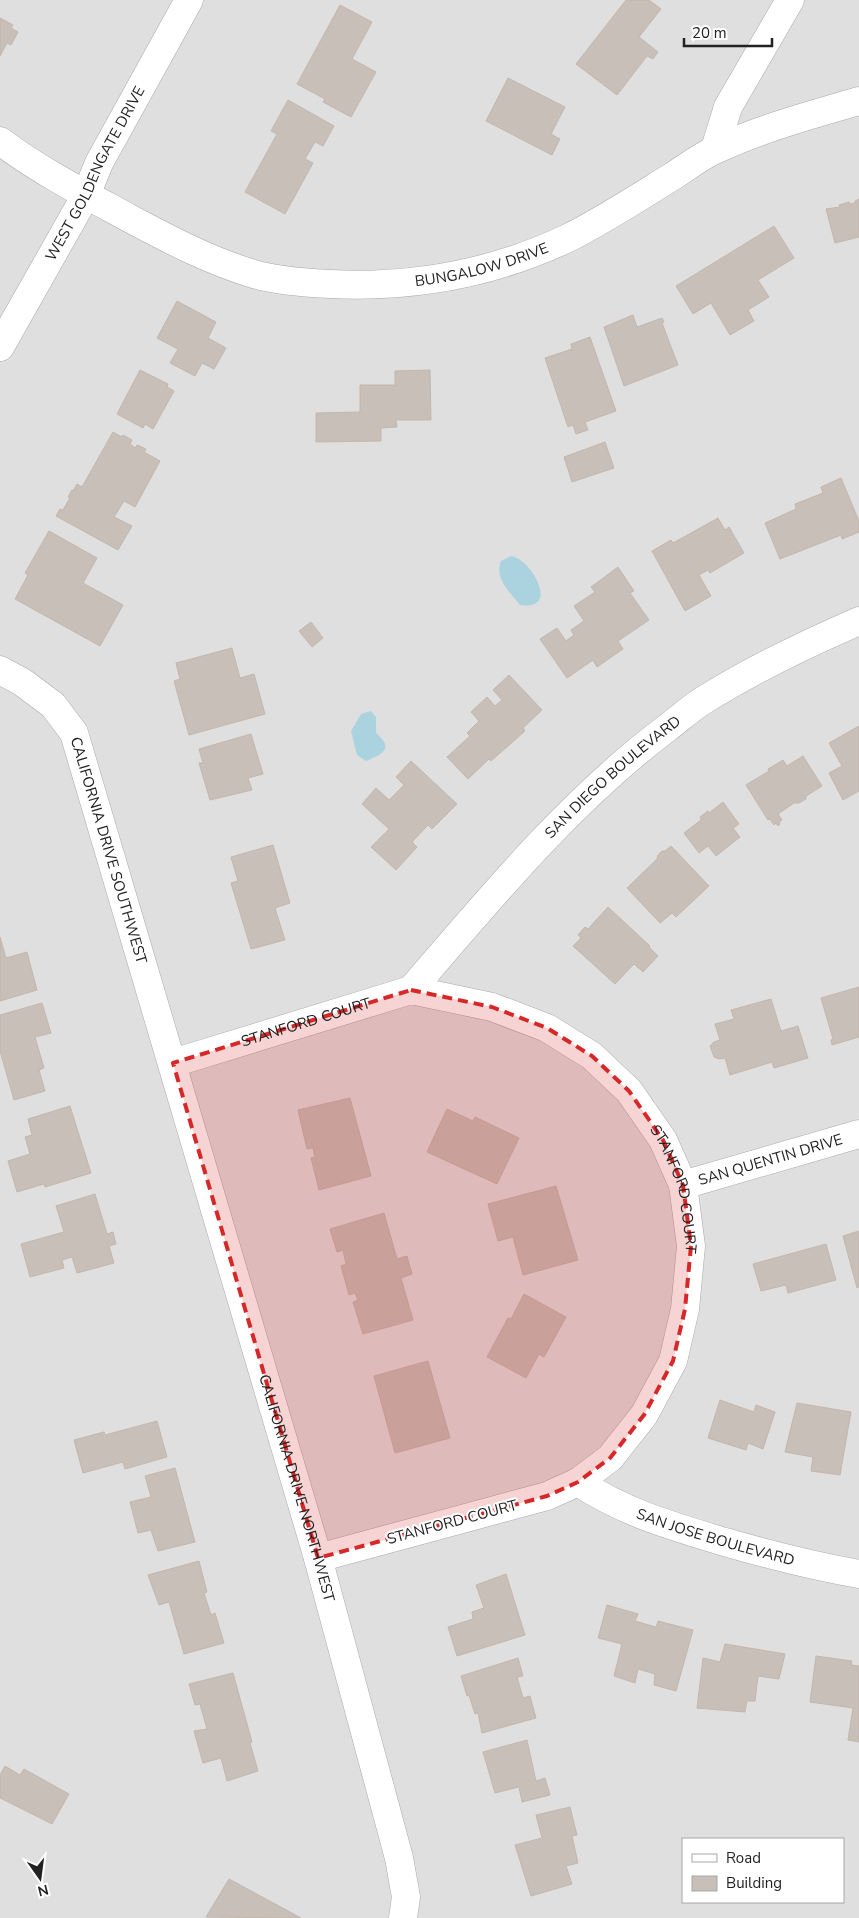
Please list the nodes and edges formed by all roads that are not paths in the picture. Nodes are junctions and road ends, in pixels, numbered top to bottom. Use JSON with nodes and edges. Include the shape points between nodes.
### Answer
{"nodes":[{"id":1,"x":189,"y":0,"type":"edge"},
{"id":2,"x":790,"y":0,"type":"edge"},
{"id":3,"x":859,"y":101,"type":"edge"},
{"id":4,"x":0,"y":141,"type":"edge"},
{"id":5,"x":715,"y":149,"type":"junction"},
{"id":6,"x":86,"y":195,"type":"junction"},
{"id":7,"x":0,"y":347,"type":"edge"},
{"id":8,"x":859,"y":621,"type":"edge"},
{"id":9,"x":0,"y":670,"type":"edge"},
{"id":10,"x":411,"y":990,"type":"junction"},
{"id":11,"x":173,"y":1063,"type":"junction"},
{"id":12,"x":859,"y":1134,"type":"edge"},
{"id":13,"x":683,"y":1185,"type":"junction"},
{"id":14,"x":578,"y":1482,"type":"junction"},
{"id":15,"x":318,"y":1558,"type":"junction"},
{"id":16,"x":859,"y":1574,"type":"edge"},
{"id":17,"x":404,"y":1918,"type":"edge"}],
"edges":[{"from":1,"to":6,"type":"street","name":"WEST GOLDENGATE DRIVE","via":[[99,163]]},
{"from":2,"to":5,"type":"street","via":[[728,106]]},
{"from":3,"to":5,"type":"street","name":"BUNGALOW DRIVE","via":[[783,123]]},
{"from":4,"to":6,"type":"street","name":"BUNGALOW DRIVE"},
{"from":5,"to":6,"type":"street","name":"BUNGALOW DRIVE","via":[[577,233],[526,256],[479,271],[424,282],[376,285],[310,283],[258,275],[209,258]]},
{"from":6,"to":7,"type":"street","name":"WEST GOLDENGATE DRIVE"},
{"from":8,"to":10,"type":"street","name":"SAN DIEGO BOULEVARD","via":[[757,669],[703,701],[621,764],[581,800],[528,856]]},
{"from":9,"to":11,"type":"street","name":"CALIFORNIA DRIVE SOUTHWEST","via":[[53,705],[74,733]]},
{"from":10,"to":11,"type":"street","name":"STANFORD COURT"},
{"from":10,"to":13,"type":"street","name":"STANFORD COURT","via":[[492,1007],[547,1028],[592,1056],[634,1098],[663,1140]]},
{"from":11,"to":15,"type":"street","name":"CALIFORNIA DRIVE NORTHWEST"},
{"from":12,"to":13,"type":"street","name":"SAN QUENTIN DRIVE"},
{"from":13,"to":14,"type":"street","name":"STANFORD COURT","via":[[690,1246],[685,1309],[673,1361],[644,1415],[622,1444],[610,1458]]},
{"from":14,"to":15,"type":"street","name":"STANFORD COURT","via":[[547,1496]]},
{"from":14,"to":16,"type":"street","name":"SAN JOSE BOULEVARD","via":[[602,1498],[664,1524],[818,1567]]},
{"from":15,"to":17,"type":"street","name":"CALIFORNIA DRIVE NORTHWEST","via":[[400,1858],[406,1897]]}]}
